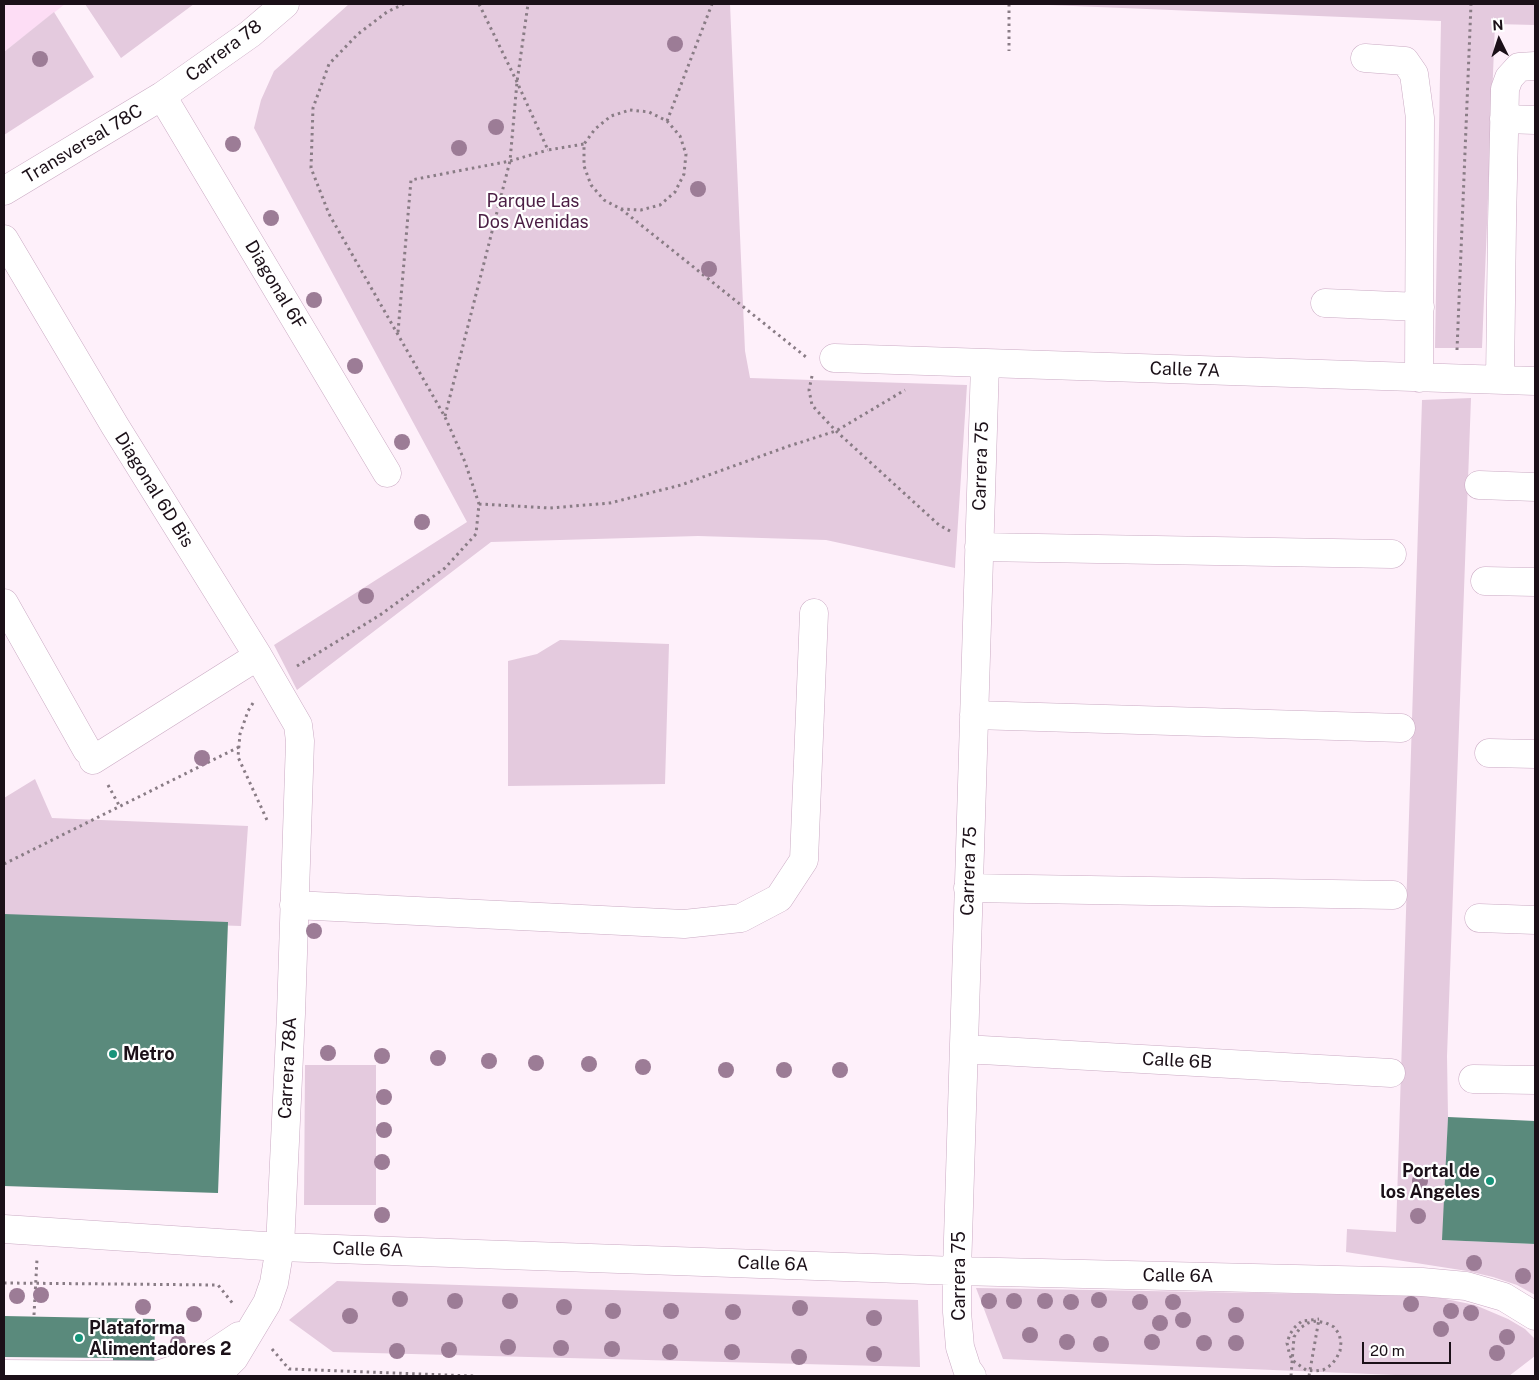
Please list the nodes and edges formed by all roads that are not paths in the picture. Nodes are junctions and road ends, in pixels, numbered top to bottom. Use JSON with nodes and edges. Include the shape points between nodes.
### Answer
{"nodes":[{"id":1,"x":285,"y":4,"type":"edge"},
{"id":2,"x":1365,"y":58,"type":"dead end"},
{"id":3,"x":1535,"y":66,"type":"edge"},
{"id":4,"x":162,"y":96,"type":"junction"},
{"id":5,"x":1504,"y":119,"type":"junction"},
{"id":6,"x":1535,"y":120,"type":"edge"},
{"id":7,"x":4,"y":191,"type":"edge"},
{"id":8,"x":4,"y":239,"type":"edge"},
{"id":9,"x":1325,"y":303,"type":"dead end"},
{"id":10,"x":1420,"y":307,"type":"junction"},
{"id":11,"x":826,"y":362,"type":"road end"},
{"id":12,"x":984,"y":364,"type":"junction"},
{"id":13,"x":1419,"y":378,"type":"junction"},
{"id":14,"x":1500,"y":380,"type":"junction"},
{"id":15,"x":1535,"y":381,"type":"edge"},
{"id":16,"x":387,"y":474,"type":"dead end"},
{"id":17,"x":1479,"y":485,"type":"dead end"},
{"id":18,"x":1535,"y":487,"type":"edge"},
{"id":19,"x":979,"y":547,"type":"junction"},
{"id":20,"x":1392,"y":554,"type":"dead end"},
{"id":21,"x":1485,"y":580,"type":"dead end"},
{"id":22,"x":1535,"y":582,"type":"edge"},
{"id":23,"x":4,"y":603,"type":"edge"},
{"id":24,"x":814,"y":613,"type":"dead end"},
{"id":25,"x":258,"y":656,"type":"junction"},
{"id":26,"x":974,"y":715,"type":"junction"},
{"id":27,"x":1401,"y":728,"type":"dead end"},
{"id":28,"x":300,"y":741,"type":"joint"},
{"id":29,"x":1490,"y":753,"type":"dead end"},
{"id":30,"x":1535,"y":754,"type":"edge"},
{"id":31,"x":968,"y":888,"type":"junction"},
{"id":32,"x":1393,"y":896,"type":"dead end"},
{"id":33,"x":294,"y":905,"type":"junction"},
{"id":34,"x":1479,"y":918,"type":"dead end"},
{"id":35,"x":1535,"y":920,"type":"edge"},
{"id":36,"x":964,"y":1049,"type":"junction"},
{"id":37,"x":1391,"y":1072,"type":"dead end"},
{"id":38,"x":1473,"y":1079,"type":"dead end"},
{"id":39,"x":1535,"y":1080,"type":"edge"},
{"id":40,"x":4,"y":1229,"type":"edge"},
{"id":41,"x":280,"y":1247,"type":"junction"},
{"id":42,"x":957,"y":1271,"type":"junction"},
{"id":43,"x":1535,"y":1316,"type":"edge"},
{"id":44,"x":253,"y":1328,"type":"junction"},
{"id":45,"x":4,"y":1374,"type":"edge"},
{"id":46,"x":216,"y":1376,"type":"edge"},
{"id":47,"x":972,"y":1376,"type":"edge"}],
"edges":[{"from":1,"to":4,"type":"street","name":"Carrera 78","via":[[250,34]]},
{"from":2,"to":10,"type":"street","via":[[1406,61],[1414,74],[1420,118]]},
{"from":3,"to":5,"type":"street","via":[[1519,67],[1510,78],[1505,89]]},
{"from":4,"to":7,"type":"street","name":"Transversal 78C"},
{"from":4,"to":16,"type":"street","name":"Diagonal 6F"},
{"from":5,"to":6,"type":"street"},
{"from":5,"to":14,"type":"street"},
{"from":8,"to":25,"type":"street","name":"Diagonal 6D Bis"},
{"from":9,"to":10,"type":"street"},
{"from":10,"to":13,"type":"street"},
{"from":11,"to":12,"type":"street","name":"Calle 7A"},
{"from":12,"to":13,"type":"street","name":"Calle 7A"},
{"from":12,"to":19,"type":"street","name":"Carrera 75"},
{"from":13,"to":14,"type":"street","name":"Calle 7A"},
{"from":14,"to":15,"type":"street","name":"Calle 7A"},
{"from":17,"to":18,"type":"street"},
{"from":19,"to":20,"type":"street"},
{"from":19,"to":26,"type":"street","name":"Carrera 75"},
{"from":21,"to":22,"type":"street"},
{"from":23,"to":25,"type":"street","via":[[90,755]]},
{"from":24,"to":33,"type":"street","via":[[804,860],[779,898],[741,918],[684,924]]},
{"from":25,"to":28,"type":"street","name":"Diagonal 6D Bis","via":[[298,725]]},
{"from":26,"to":27,"type":"street"},
{"from":26,"to":31,"type":"street","name":"Carrera 75"},
{"from":28,"to":33,"type":"street","name":"Carrera 78A"},
{"from":29,"to":30,"type":"street"},
{"from":31,"to":32,"type":"street"},
{"from":31,"to":36,"type":"street","name":"Carrera 75"},
{"from":33,"to":41,"type":"street","name":"Carrera 78A"},
{"from":34,"to":35,"type":"street"},
{"from":36,"to":37,"type":"street","name":"Calle 6B"},
{"from":36,"to":42,"type":"street","name":"Carrera 75"},
{"from":38,"to":39,"type":"street"},
{"from":40,"to":41,"type":"street","name":"Calle 6A"},
{"from":41,"to":42,"type":"street","name":"Calle 6A"},
{"from":41,"to":44,"type":"street","name":"Carrera 78A","via":[[274,1283]]},
{"from":42,"to":43,"type":"street","name":"Calle 6A","via":[[1422,1282],[1466,1286],[1504,1297]]},
{"from":42,"to":47,"type":"street","name":"Carrera 75","via":[[960,1347]]},
{"from":44,"to":45,"type":"street","via":[[203,1360],[157,1375]]},
{"from":44,"to":46,"type":"street","name":"Carrera 78A","via":[[234,1358]]}]}
